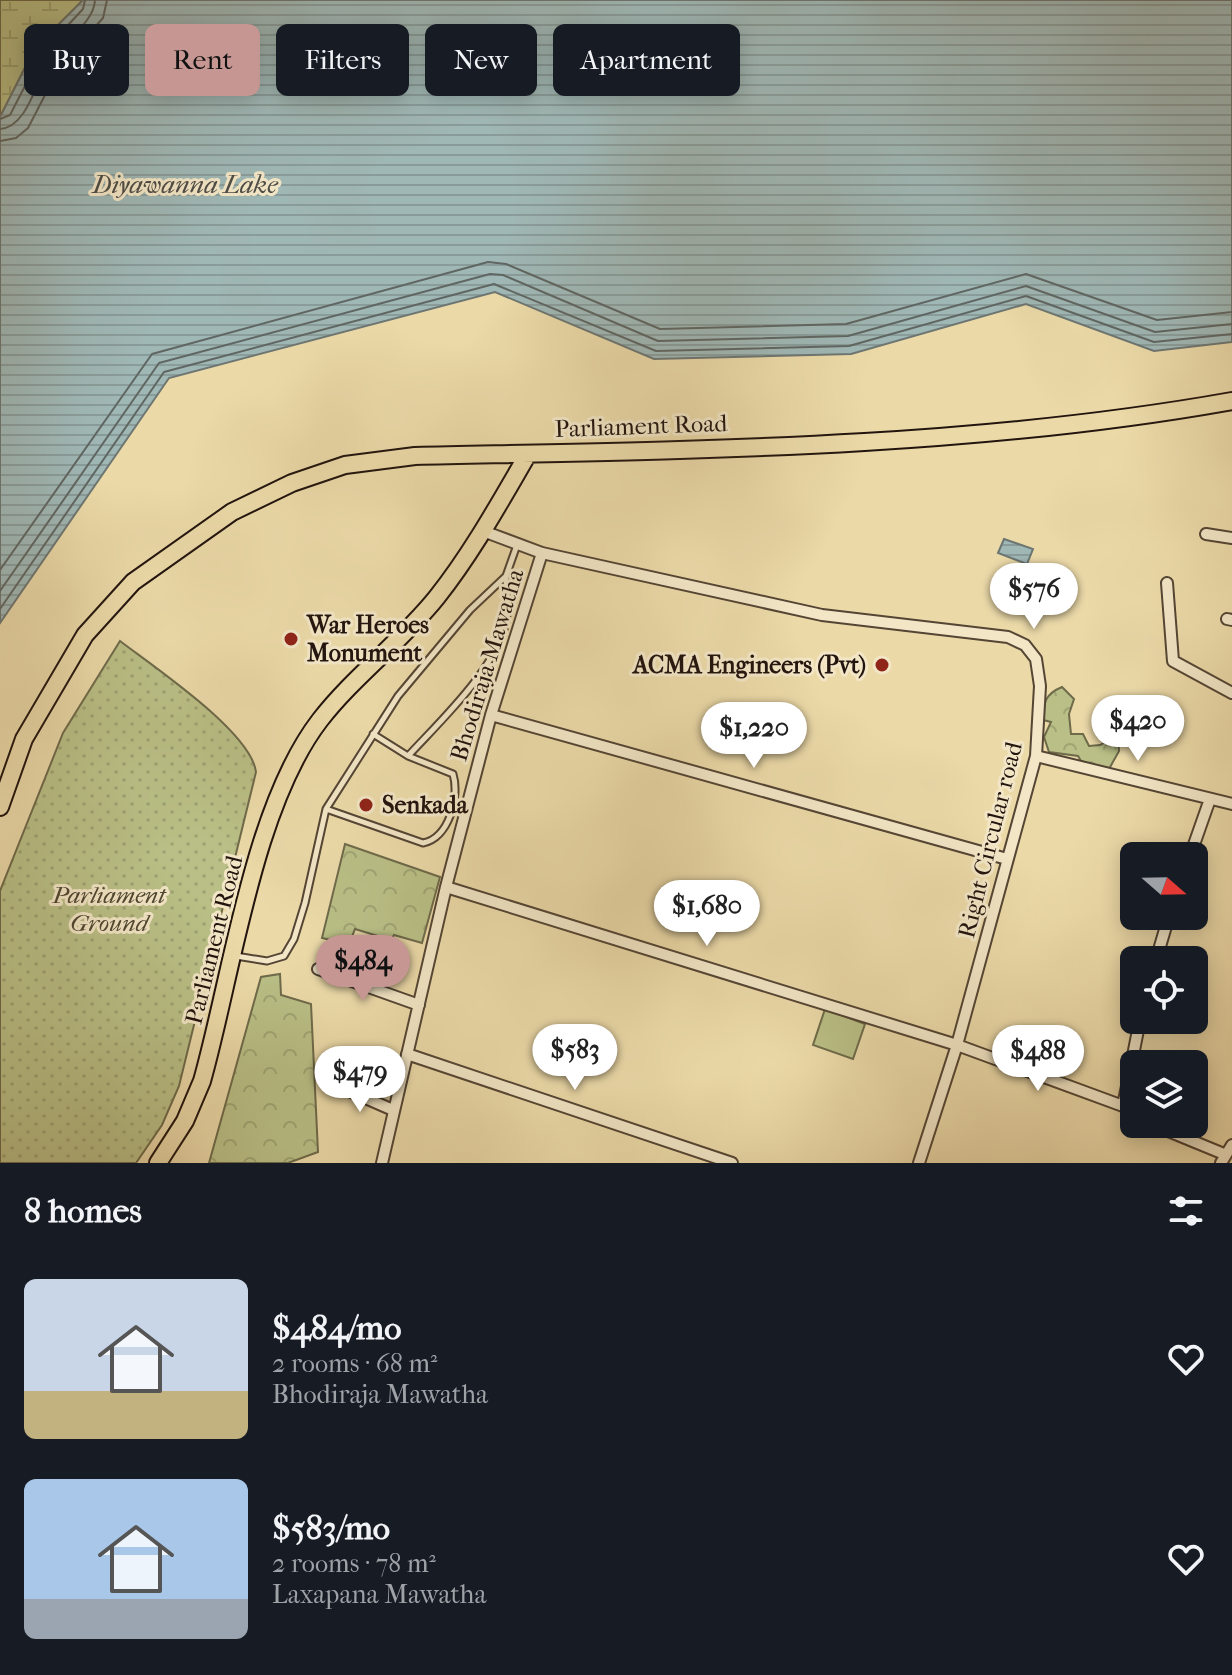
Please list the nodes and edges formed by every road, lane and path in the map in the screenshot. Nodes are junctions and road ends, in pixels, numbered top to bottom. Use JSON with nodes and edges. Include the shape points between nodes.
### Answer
{"nodes":[{"id":1,"x":1232,"y":401,"type":"edge"},
{"id":2,"x":528,"y":454,"type":"junction"},
{"id":3,"x":483,"y":531,"type":"junction"},
{"id":4,"x":1206,"y":534,"type":"dead end"},
{"id":5,"x":1232,"y":538,"type":"edge"},
{"id":6,"x":517,"y":545,"type":"junction"},
{"id":7,"x":542,"y":553,"type":"junction"},
{"id":8,"x":506,"y":576,"type":"junction"},
{"id":9,"x":1167,"y":583,"type":"dead end"},
{"id":10,"x":1232,"y":693,"type":"edge"},
{"id":11,"x":491,"y":715,"type":"junction"},
{"id":12,"x":373,"y":734,"type":"junction"},
{"id":13,"x":408,"y":756,"type":"junction"},
{"id":14,"x":1036,"y":756,"type":"junction"},
{"id":15,"x":1210,"y":799,"type":"junction"},
{"id":16,"x":1232,"y":804,"type":"edge"},
{"id":17,"x":0,"y":807,"type":"edge"},
{"id":18,"x":326,"y":809,"type":"junction"},
{"id":19,"x":1195,"y":842,"type":"edge"},
{"id":20,"x":1007,"y":859,"type":"junction"},
{"id":21,"x":446,"y":887,"type":"junction"},
{"id":22,"x":234,"y":956,"type":"junction"},
{"id":23,"x":318,"y":969,"type":"dead end"},
{"id":24,"x":419,"y":1005,"type":"junction"},
{"id":25,"x":957,"y":1045,"type":"junction"},
{"id":26,"x":407,"y":1054,"type":"junction"},
{"id":27,"x":340,"y":1087,"type":"dead end"},
{"id":28,"x":1120,"y":1105,"type":"edge"},
{"id":29,"x":393,"y":1110,"type":"junction"},
{"id":30,"x":1180,"y":1138,"type":"edge"},
{"id":31,"x":1232,"y":1145,"type":"edge"},
{"id":32,"x":1223,"y":1159,"type":"edge"},
{"id":33,"x":158,"y":1163,"type":"edge"},
{"id":34,"x":382,"y":1163,"type":"edge"},
{"id":35,"x":732,"y":1163,"type":"edge"},
{"id":36,"x":919,"y":1163,"type":"edge"}],
"edges":[{"from":1,"to":2,"type":"main road","name":"Parliament Road","via":[[1143,417],[885,441]]},
{"from":2,"to":3,"type":"main road","name":"Parliament Road"},
{"from":2,"to":17,"type":"main road","via":[[415,456],[345,465],[232,512],[133,582],[85,635],[24,739]]},
{"from":3,"to":6,"type":"street","name":"Right Circular road"},
{"from":3,"to":22,"type":"main road","name":"Parliament Road","via":[[437,598],[319,721],[268,822]]},
{"from":4,"to":5,"type":"street"},
{"from":6,"to":7,"type":"street","name":"Right Circular road"},
{"from":6,"to":8,"type":"lane"},
{"from":7,"to":11,"type":"street","name":"Bhodiraja Mawatha"},
{"from":7,"to":14,"type":"street","name":"Right Circular road","via":[[822,615],[1008,637],[1025,645],[1036,659]]},
{"from":8,"to":12,"type":"lane","via":[[398,696]]},
{"from":8,"to":13,"type":"lane","via":[[507,615],[497,647],[460,699]]},
{"from":9,"to":10,"type":"street","via":[[1173,661]]},
{"from":11,"to":20,"type":"street"},
{"from":11,"to":21,"type":"street","name":"Bhodiraja Mawatha"},
{"from":12,"to":13,"type":"lane"},
{"from":12,"to":18,"type":"lane"},
{"from":13,"to":18,"type":"lane","via":[[453,774],[457,787],[443,833],[433,841],[423,843]]},
{"from":14,"to":15,"type":"street"},
{"from":14,"to":20,"type":"street","name":"Right Circular road"},
{"from":15,"to":16,"type":"street"},
{"from":15,"to":19,"type":"street"},
{"from":18,"to":22,"type":"lane","via":[[305,903],[284,956],[267,961]]},
{"from":20,"to":25,"type":"street","name":"Right Circular road"},
{"from":21,"to":24,"type":"street","name":"Bhodiraja Mawatha"},
{"from":21,"to":25,"type":"street"},
{"from":22,"to":33,"type":"main road","name":"Parliament Road","via":[[202,1081]]},
{"from":23,"to":24,"type":"street"},
{"from":24,"to":26,"type":"street","name":"Bhodiraja Mawatha"},
{"from":25,"to":28,"type":"street"},
{"from":25,"to":36,"type":"street","name":"Right Circular road"},
{"from":26,"to":29,"type":"street","name":"Bhodiraja Mawatha"},
{"from":26,"to":35,"type":"street"},
{"from":27,"to":29,"type":"street"},
{"from":29,"to":34,"type":"street","name":"Bhodiraja Mawatha"},
{"from":30,"to":32,"type":"street"},
{"from":31,"to":32,"type":"street"}]}
